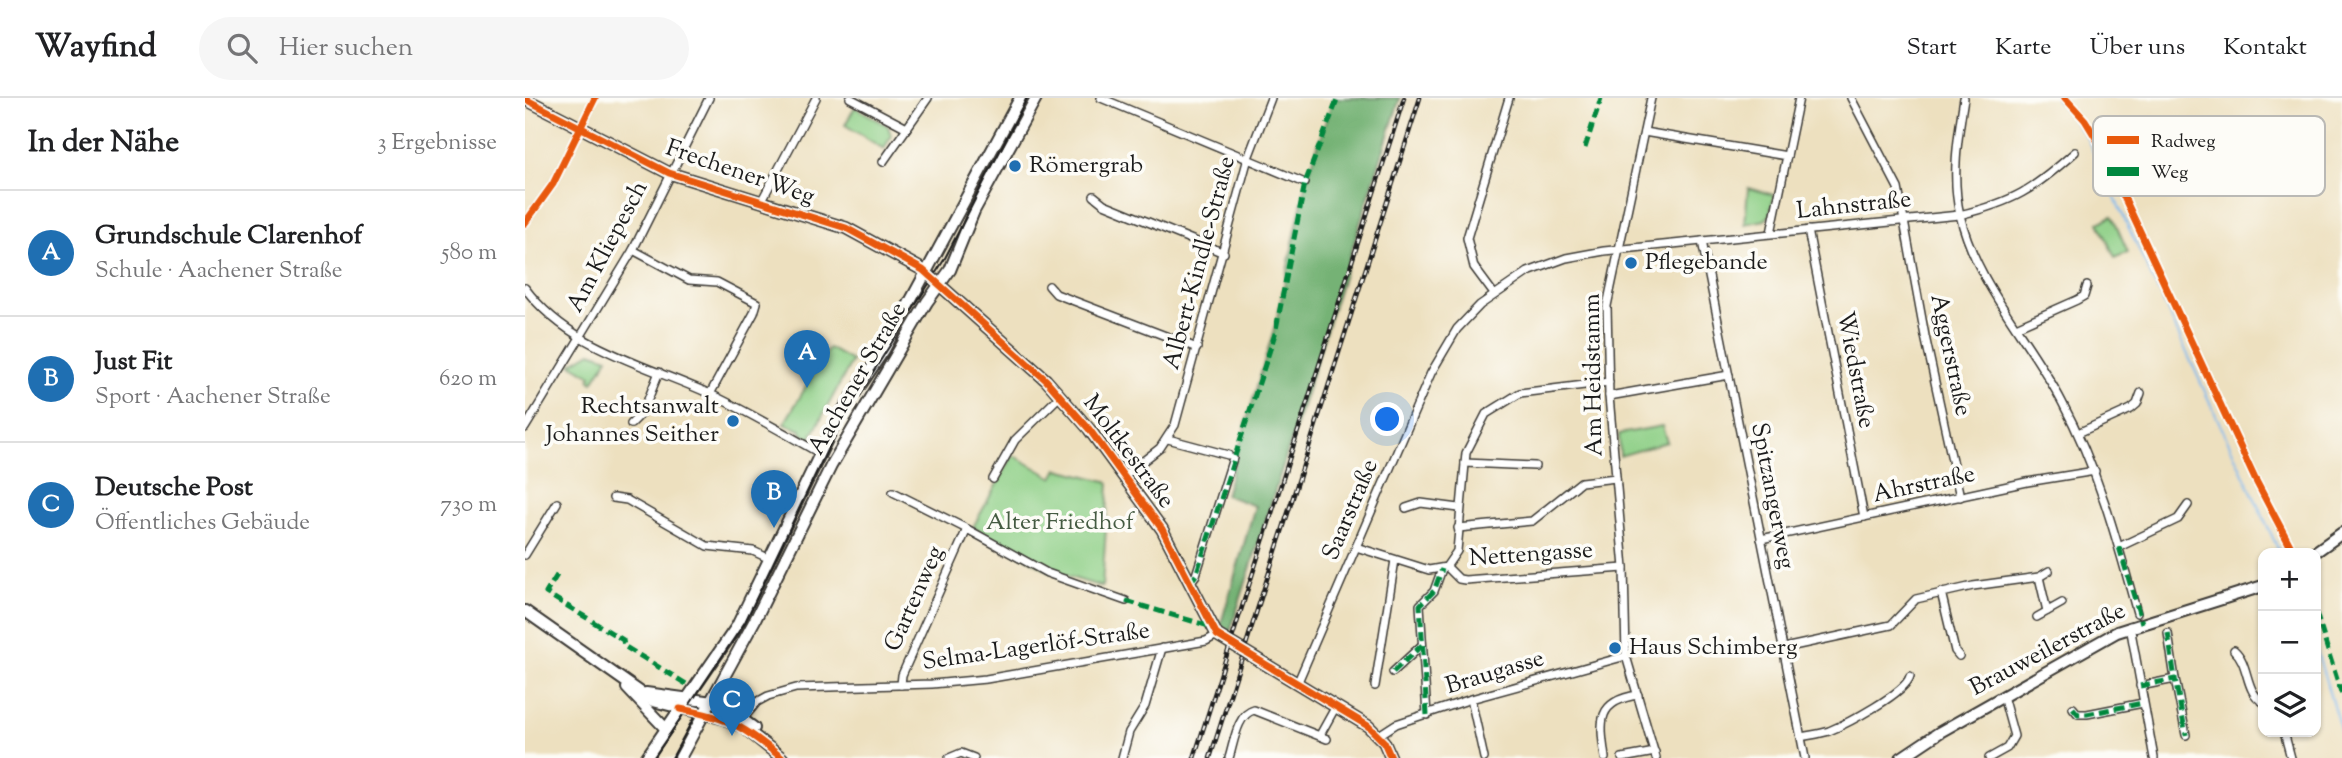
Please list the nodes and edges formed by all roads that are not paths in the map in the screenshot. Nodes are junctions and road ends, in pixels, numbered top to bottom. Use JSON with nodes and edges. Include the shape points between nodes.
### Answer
{"nodes":[{"id":1,"x":595,"y":98,"type":"edge"},
{"id":2,"x":709,"y":98,"type":"edge"},
{"id":3,"x":816,"y":98,"type":"edge"},
{"id":4,"x":850,"y":98,"type":"edge"},
{"id":5,"x":928,"y":98,"type":"edge"},
{"id":6,"x":1020,"y":98,"type":"edge"},
{"id":7,"x":1036,"y":98,"type":"edge"},
{"id":8,"x":1101,"y":98,"type":"edge"},
{"id":9,"x":1271,"y":98,"type":"edge"},
{"id":10,"x":1509,"y":98,"type":"edge"},
{"id":11,"x":1651,"y":98,"type":"edge"},
{"id":12,"x":1799,"y":98,"type":"edge"},
{"id":13,"x":1851,"y":98,"type":"edge"},
{"id":14,"x":1964,"y":98,"type":"edge"},
{"id":15,"x":525,"y":99,"type":"edge"},
{"id":16,"x":905,"y":127,"type":"junction"},
{"id":17,"x":581,"y":128,"type":"junction"},
{"id":18,"x":1644,"y":132,"type":"junction"},
{"id":19,"x":2075,"y":152,"type":"dead end"},
{"id":20,"x":1787,"y":156,"type":"junction"},
{"id":21,"x":1248,"y":158,"type":"junction"},
{"id":22,"x":883,"y":162,"type":"dead end"},
{"id":23,"x":669,"y":173,"type":"junction"},
{"id":24,"x":1305,"y":183,"type":"dead end"},
{"id":25,"x":1094,"y":196,"type":"dead end"},
{"id":26,"x":761,"y":202,"type":"junction"},
{"id":27,"x":1959,"y":215,"type":"junction"},
{"id":28,"x":1904,"y":220,"type":"junction"},
{"id":29,"x":525,"y":223,"type":"edge"},
{"id":30,"x":1808,"y":230,"type":"junction"},
{"id":31,"x":1771,"y":233,"type":"junction"},
{"id":32,"x":1702,"y":241,"type":"junction"},
{"id":33,"x":633,"y":250,"type":"junction"},
{"id":34,"x":1618,"y":250,"type":"junction"},
{"id":35,"x":1224,"y":253,"type":"junction"},
{"id":36,"x":927,"y":274,"type":"junction"},
{"id":37,"x":939,"y":285,"type":"junction"},
{"id":38,"x":1049,"y":286,"type":"dead end"},
{"id":39,"x":2087,"y":286,"type":"dead end"},
{"id":40,"x":525,"y":288,"type":"edge"},
{"id":41,"x":1494,"y":294,"type":"junction"},
{"id":42,"x":2016,"y":327,"type":"junction"},
{"id":43,"x":580,"y":339,"type":"junction"},
{"id":44,"x":1198,"y":348,"type":"junction"},
{"id":45,"x":659,"y":372,"type":"junction"},
{"id":46,"x":1729,"y":375,"type":"junction"},
{"id":47,"x":1609,"y":382,"type":"junction"},
{"id":48,"x":2141,"y":393,"type":"dead end"},
{"id":49,"x":710,"y":394,"type":"junction"},
{"id":50,"x":1061,"y":395,"type":"junction"},
{"id":51,"x":1609,"y":396,"type":"junction"},
{"id":52,"x":631,"y":424,"type":"dead end"},
{"id":53,"x":525,"y":428,"type":"edge"},
{"id":54,"x":2078,"y":433,"type":"junction"},
{"id":55,"x":1168,"y":439,"type":"junction"},
{"id":56,"x":821,"y":454,"type":"junction"},
{"id":57,"x":1465,"y":463,"type":"junction"},
{"id":58,"x":1535,"y":466,"type":"dead end"},
{"id":59,"x":2095,"y":471,"type":"junction"},
{"id":60,"x":1124,"y":476,"type":"junction"},
{"id":61,"x":1616,"y":478,"type":"junction"},
{"id":62,"x":993,"y":479,"type":"dead end"},
{"id":63,"x":893,"y":492,"type":"dead end"},
{"id":64,"x":613,"y":498,"type":"dead end"},
{"id":65,"x":1960,"y":498,"type":"junction"},
{"id":66,"x":557,"y":503,"type":"dead end"},
{"id":67,"x":2188,"y":505,"type":"dead end"},
{"id":68,"x":1406,"y":508,"type":"dead end"},
{"id":69,"x":1459,"y":509,"type":"junction"},
{"id":70,"x":1864,"y":517,"type":"junction"},
{"id":71,"x":1458,"y":528,"type":"junction"},
{"id":72,"x":967,"y":529,"type":"junction"},
{"id":73,"x":2342,"y":533,"type":"edge"},
{"id":74,"x":1761,"y":539,"type":"junction"},
{"id":75,"x":1356,"y":547,"type":"junction"},
{"id":76,"x":2119,"y":547,"type":"junction"},
{"id":77,"x":2320,"y":548,"type":"edge"},
{"id":78,"x":525,"y":555,"type":"edge"},
{"id":79,"x":770,"y":559,"type":"junction"},
{"id":80,"x":1395,"y":560,"type":"junction"},
{"id":81,"x":1444,"y":568,"type":"junction"},
{"id":82,"x":1623,"y":568,"type":"junction"},
{"id":83,"x":2049,"y":571,"type":"dead end"},
{"id":84,"x":2039,"y":577,"type":"junction"},
{"id":85,"x":1190,"y":583,"type":"junction"},
{"id":86,"x":2258,"y":588,"type":"edge"},
{"id":87,"x":1941,"y":592,"type":"junction"},
{"id":88,"x":1126,"y":601,"type":"dead end"},
{"id":89,"x":2062,"y":603,"type":"dead end"},
{"id":90,"x":525,"y":611,"type":"edge"},
{"id":91,"x":2047,"y":611,"type":"junction"},
{"id":92,"x":2137,"y":613,"type":"dead end"},
{"id":93,"x":2037,"y":617,"type":"dead end"},
{"id":94,"x":2130,"y":626,"type":"junction"},
{"id":95,"x":2168,"y":633,"type":"dead end"},
{"id":96,"x":1217,"y":635,"type":"junction"},
{"id":97,"x":1422,"y":645,"type":"junction"},
{"id":98,"x":1162,"y":648,"type":"junction"},
{"id":99,"x":1784,"y":648,"type":"junction"},
{"id":100,"x":2234,"y":650,"type":"dead end"},
{"id":101,"x":1626,"y":656,"type":"junction"},
{"id":102,"x":1959,"y":656,"type":"dead end"},
{"id":103,"x":611,"y":671,"type":"junction"},
{"id":104,"x":1393,"y":672,"type":"dead end"},
{"id":105,"x":1910,"y":676,"type":"dead end"},
{"id":106,"x":2175,"y":679,"type":"junction"},
{"id":107,"x":901,"y":685,"type":"junction"},
{"id":108,"x":1296,"y":685,"type":"junction"},
{"id":109,"x":1375,"y":686,"type":"dead end"},
{"id":110,"x":2140,"y":687,"type":"junction"},
{"id":111,"x":1638,"y":695,"type":"junction"},
{"id":112,"x":2003,"y":696,"type":"junction"},
{"id":113,"x":2258,"y":698,"type":"edge"},
{"id":114,"x":1471,"y":699,"type":"junction"},
{"id":115,"x":710,"y":702,"type":"junction"},
{"id":116,"x":2143,"y":703,"type":"junction"},
{"id":117,"x":683,"y":705,"type":"junction"},
{"id":118,"x":1335,"y":708,"type":"junction"},
{"id":119,"x":2073,"y":708,"type":"dead end"},
{"id":120,"x":703,"y":714,"type":"junction"},
{"id":121,"x":1427,"y":715,"type":"junction"},
{"id":122,"x":743,"y":719,"type":"junction"},
{"id":123,"x":666,"y":729,"type":"junction"},
{"id":124,"x":1379,"y":735,"type":"junction"},
{"id":125,"x":2186,"y":735,"type":"dead end"},
{"id":126,"x":1801,"y":737,"type":"junction"},
{"id":127,"x":2285,"y":737,"type":"edge"},
{"id":128,"x":1656,"y":755,"type":"edge"},
{"id":129,"x":646,"y":758,"type":"edge"},
{"id":130,"x":680,"y":758,"type":"edge"},
{"id":131,"x":782,"y":758,"type":"edge"},
{"id":132,"x":791,"y":758,"type":"edge"},
{"id":133,"x":949,"y":758,"type":"edge"},
{"id":134,"x":974,"y":758,"type":"edge"},
{"id":135,"x":1122,"y":758,"type":"edge"},
{"id":136,"x":1229,"y":758,"type":"edge"},
{"id":137,"x":1391,"y":758,"type":"edge"},
{"id":138,"x":1484,"y":758,"type":"edge"},
{"id":139,"x":1605,"y":758,"type":"edge"},
{"id":140,"x":1622,"y":758,"type":"edge"},
{"id":141,"x":1805,"y":758,"type":"edge"},
{"id":142,"x":1901,"y":758,"type":"edge"},
{"id":143,"x":1989,"y":758,"type":"edge"},
{"id":144,"x":2154,"y":758,"type":"edge"},
{"id":145,"x":2291,"y":758,"type":"edge"}],
"edges":[{"from":1,"to":17,"type":"street"},
{"from":2,"to":23,"type":"street","name":"Am Kliepesch"},
{"from":3,"to":26,"type":"street"},
{"from":4,"to":16,"type":"street"},
{"from":5,"to":16,"type":"street"},
{"from":6,"to":36,"type":"street","name":"Aachener Straße"},
{"from":7,"to":37,"type":"street","name":"Aachener Straße"},
{"from":8,"to":21,"type":"street"},
{"from":9,"to":21,"type":"street","name":"Albert-Kindle-Straße"},
{"from":10,"to":41,"type":"street","via":[[1467,238],[1474,267]]},
{"from":11,"to":18,"type":"street","name":"Am Heidstamm"},
{"from":12,"to":20,"type":"street"},
{"from":13,"to":28,"type":"street","name":"Aggerstraße","via":[[1895,178]]},
{"from":14,"to":27,"type":"street","via":[[1956,170]]},
{"from":15,"to":17,"type":"street","name":"Frechener Weg"},
{"from":16,"to":22,"type":"street"},
{"from":17,"to":23,"type":"street","name":"Frechener Weg"},
{"from":17,"to":29,"type":"street","via":[[553,184]]},
{"from":18,"to":20,"type":"street"},
{"from":18,"to":34,"type":"street","name":"Am Heidstamm"},
{"from":19,"to":27,"type":"street","name":"Lahnstraße","via":[[2025,194]]},
{"from":20,"to":31,"type":"street"},
{"from":21,"to":24,"type":"street"},
{"from":21,"to":35,"type":"street","name":"Albert-Kindle-Straße"},
{"from":23,"to":26,"type":"street","name":"Frechener Weg"},
{"from":23,"to":33,"type":"street","name":"Am Kliepesch"},
{"from":25,"to":35,"type":"street"},
{"from":26,"to":36,"type":"street","name":"Frechener Weg","via":[[866,236]]},
{"from":27,"to":28,"type":"street","name":"Lahnstraße"},
{"from":27,"to":42,"type":"street","via":[[1983,274]]},
{"from":28,"to":30,"type":"street","name":"Lahnstraße"},
{"from":28,"to":65,"type":"street","name":"Aggerstraße"},
{"from":30,"to":31,"type":"street","name":"Lahnstraße"},
{"from":30,"to":70,"type":"street","name":"Wiedstraße"},
{"from":31,"to":32,"type":"street","name":"Lahnstraße"},
{"from":32,"to":34,"type":"street","name":"Lahnstraße"},
{"from":32,"to":46,"type":"street","name":"Spitzangerweg"},
{"from":33,"to":43,"type":"street","name":"Am Kliepesch"},
{"from":33,"to":49,"type":"street","via":[[689,280],[717,282],[757,303]]},
{"from":34,"to":41,"type":"street","name":"Saarstraße","via":[[1566,258],[1528,272]]},
{"from":34,"to":47,"type":"street","name":"Am Heidstamm","via":[[1607,306]]},
{"from":35,"to":44,"type":"street","name":"Albert-Kindle-Straße"},
{"from":36,"to":37,"type":"street","name":"Frechener Weg"},
{"from":36,"to":56,"type":"street","name":"Aachener Straße","via":[[836,421]]},
{"from":37,"to":50,"type":"street","name":"Moltkestraße"},
{"from":37,"to":115,"type":"street","name":"Aachener Straße","via":[[836,457]]},
{"from":38,"to":44,"type":"street","via":[[1056,294]]},
{"from":39,"to":42,"type":"street","via":[[2084,296]]},
{"from":40,"to":43,"type":"street"},
{"from":41,"to":75,"type":"street","name":"Saarstraße","via":[[1442,350]]},
{"from":42,"to":54,"type":"street"},
{"from":43,"to":45,"type":"street"},
{"from":43,"to":53,"type":"street","name":"Am Kliepesch"},
{"from":44,"to":55,"type":"street","name":"Albert-Kindle-Straße"},
{"from":45,"to":49,"type":"street"},
{"from":45,"to":52,"type":"street","via":[[643,412]]},
{"from":46,"to":51,"type":"street"},
{"from":46,"to":74,"type":"street","name":"Spitzangerweg"},
{"from":47,"to":51,"type":"street","name":"Am Heidstamm"},
{"from":47,"to":57,"type":"street","via":[[1533,390],[1506,398],[1478,424]]},
{"from":48,"to":54,"type":"street","via":[[2131,409]]},
{"from":49,"to":56,"type":"street"},
{"from":50,"to":60,"type":"street","name":"Moltkestraße"},
{"from":50,"to":62,"type":"street","via":[[1015,440]]},
{"from":51,"to":61,"type":"street","name":"Am Heidstamm"},
{"from":54,"to":59,"type":"street"},
{"from":55,"to":60,"type":"street","name":"Albert-Kindle-Straße"},
{"from":55,"to":85,"type":"street","via":[[1231,457]]},
{"from":56,"to":79,"type":"street","name":"Aachener Straße"},
{"from":57,"to":58,"type":"street"},
{"from":57,"to":69,"type":"street"},
{"from":59,"to":65,"type":"street","name":"Ahrstraße"},
{"from":59,"to":76,"type":"street"},
{"from":60,"to":85,"type":"street","name":"Moltkestraße","via":[[1162,529]]},
{"from":61,"to":71,"type":"street","via":[[1581,482],[1526,523]]},
{"from":61,"to":82,"type":"street","name":"Am Heidstamm"},
{"from":63,"to":72,"type":"street","name":"Gartenweg"},
{"from":64,"to":79,"type":"street","via":[[627,500],[715,548],[753,551]]},
{"from":65,"to":70,"type":"street","name":"Ahrstraße"},
{"from":66,"to":78,"type":"street"},
{"from":67,"to":76,"type":"street","via":[[2178,519]]},
{"from":68,"to":69,"type":"street","via":[[1420,503]]},
{"from":69,"to":71,"type":"street"},
{"from":70,"to":74,"type":"street","name":"Ahrstraße"},
{"from":71,"to":81,"type":"street","via":[[1457,551]]},
{"from":72,"to":88,"type":"street","name":"Gartenweg","via":[[1047,573]]},
{"from":72,"to":107,"type":"street","name":"Gartenweg"},
{"from":73,"to":77,"type":"street"},
{"from":74,"to":99,"type":"street","name":"Spitzangerweg"},
{"from":75,"to":80,"type":"street","name":"Nettengasse"},
{"from":75,"to":108,"type":"street","name":"Saarstraße"},
{"from":76,"to":92,"type":"street"},
{"from":79,"to":117,"type":"street","name":"Aachener Straße","via":[[733,633]]},
{"from":80,"to":81,"type":"street","name":"Nettengasse","via":[[1429,570]]},
{"from":80,"to":109,"type":"street"},
{"from":81,"to":82,"type":"street","name":"Nettengasse","via":[[1465,580]]},
{"from":81,"to":97,"type":"street","via":[[1434,591],[1421,602]]},
{"from":82,"to":101,"type":"street","name":"Am Heidstamm"},
{"from":83,"to":84,"type":"street"},
{"from":84,"to":87,"type":"street"},
{"from":84,"to":91,"type":"street"},
{"from":85,"to":96,"type":"street","name":"Moltkestraße"},
{"from":86,"to":94,"type":"street","name":"Brauweilerstraße"},
{"from":87,"to":99,"type":"street","via":[[1916,599],[1891,625]]},
{"from":87,"to":102,"type":"street"},
{"from":89,"to":91,"type":"street"},
{"from":90,"to":103,"type":"street"},
{"from":91,"to":93,"type":"street"},
{"from":94,"to":110,"type":"street"},
{"from":94,"to":112,"type":"street","name":"Brauweilerstraße"},
{"from":95,"to":106,"type":"street"},
{"from":96,"to":98,"type":"street","name":"Selma-Lagerlöf-Straße"},
{"from":96,"to":108,"type":"street"},
{"from":97,"to":104,"type":"street"},
{"from":97,"to":121,"type":"street"},
{"from":98,"to":107,"type":"street","name":"Selma-Lagerlöf-Straße","via":[[1011,676]]},
{"from":98,"to":135,"type":"street","via":[[1145,706],[1129,732]]},
{"from":99,"to":126,"type":"street","name":"Spitzangerweg"},
{"from":100,"to":113,"type":"street"},
{"from":101,"to":111,"type":"street","name":"Am Heidstamm"},
{"from":101,"to":114,"type":"street","name":"Braugasse"},
{"from":103,"to":117,"type":"street","via":[[640,692]]},
{"from":103,"to":123,"type":"street"},
{"from":105,"to":126,"type":"street","via":[[1903,689],[1840,725]]},
{"from":106,"to":110,"type":"street"},
{"from":106,"to":125,"type":"street"},
{"from":107,"to":122,"type":"street","name":"Selma-Lagerlöf-Straße","via":[[785,690],[757,702]]},
{"from":108,"to":118,"type":"street"},
{"from":110,"to":116,"type":"street"},
{"from":111,"to":128,"type":"street","name":"Am Heidstamm"},
{"from":111,"to":139,"type":"street","via":[[1619,698],[1604,712]]},
{"from":112,"to":142,"type":"street","name":"Brauweilerstraße"},
{"from":112,"to":143,"type":"street","via":[[2014,736],[2007,748]]},
{"from":114,"to":121,"type":"street","name":"Braugasse"},
{"from":114,"to":138,"type":"street"},
{"from":115,"to":117,"type":"street"},
{"from":115,"to":120,"type":"street","name":"Aachener Straße"},
{"from":115,"to":122,"type":"street","via":[[720,703]]},
{"from":116,"to":119,"type":"street","via":[[2087,714],[2078,714]]},
{"from":116,"to":144,"type":"street"},
{"from":117,"to":120,"type":"street"},
{"from":117,"to":123,"type":"street","name":"Aachener Straße"},
{"from":118,"to":124,"type":"street"},
{"from":118,"to":136,"type":"street","via":[[1323,737],[1248,710]]},
{"from":120,"to":130,"type":"street","name":"Aachener Straße"},
{"from":120,"to":131,"type":"street","via":[[743,727]]},
{"from":121,"to":124,"type":"street","name":"Braugasse","via":[[1396,724]]},
{"from":122,"to":132,"type":"street"},
{"from":123,"to":129,"type":"street","name":"Aachener Straße"},
{"from":124,"to":137,"type":"street"},
{"from":126,"to":141,"type":"street","name":"Spitzangerweg"},
{"from":127,"to":145,"type":"street"},
{"from":128,"to":140,"type":"street"},
{"from":133,"to":134,"type":"street","via":[[961,753]]}]}
